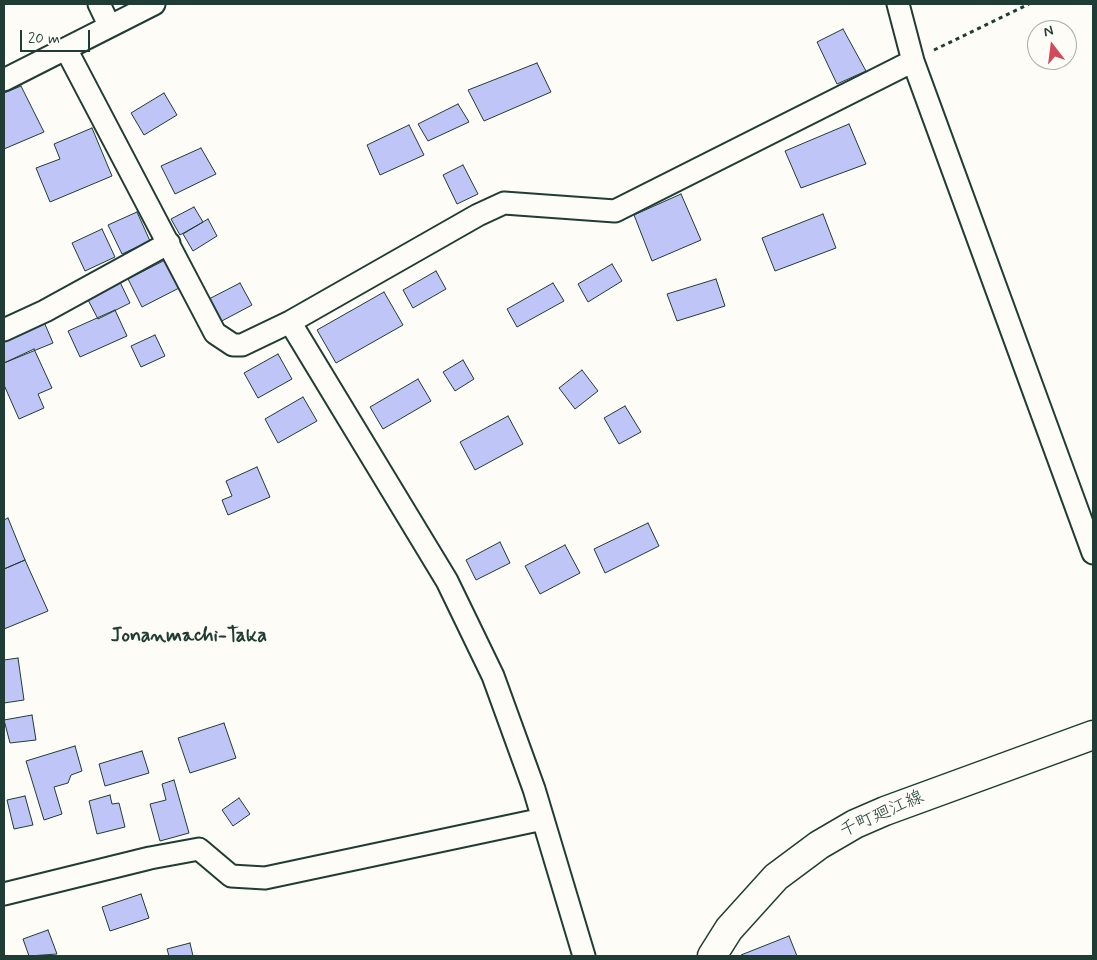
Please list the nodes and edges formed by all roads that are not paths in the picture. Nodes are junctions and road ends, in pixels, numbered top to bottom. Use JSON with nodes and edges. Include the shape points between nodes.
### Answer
{"nodes":[{"id":1,"x":100,"y":4,"type":"edge"},
{"id":2,"x":154,"y":4,"type":"edge"},
{"id":3,"x":898,"y":4,"type":"edge"},
{"id":4,"x":109,"y":25,"type":"junction"},
{"id":5,"x":66,"y":49,"type":"junction"},
{"id":6,"x":913,"y":60,"type":"junction"},
{"id":7,"x":4,"y":80,"type":"edge"},
{"id":8,"x":169,"y":243,"type":"junction"},
{"id":9,"x":290,"y":322,"type":"junction"},
{"id":10,"x":4,"y":330,"type":"edge"},
{"id":11,"x":1093,"y":553,"type":"edge"},
{"id":12,"x":1093,"y":735,"type":"edge"},
{"id":13,"x":543,"y":819,"type":"junction"},
{"id":14,"x":4,"y":894,"type":"edge"},
{"id":15,"x":584,"y":956,"type":"edge"},
{"id":16,"x":712,"y":956,"type":"edge"}],
"edges":[{"from":1,"to":4,"type":"street"},
{"from":2,"to":4,"type":"street"},
{"from":3,"to":6,"type":"street"},
{"from":4,"to":5,"type":"street"},
{"from":5,"to":7,"type":"street"},
{"from":5,"to":8,"type":"street"},
{"from":6,"to":9,"type":"street","via":[[615,211],[504,203]]},
{"from":6,"to":11,"type":"street"},
{"from":8,"to":9,"type":"street","via":[[220,338],[233,345],[242,345]]},
{"from":8,"to":10,"type":"street"},
{"from":9,"to":13,"type":"street","via":[[447,581],[493,676]]},
{"from":12,"to":16,"type":"main road","name":"千町廻江線","via":[[855,824],[776,877],[729,929]]},
{"from":13,"to":14,"type":"street","via":[[266,878],[231,876],[199,849]]},
{"from":13,"to":15,"type":"street"}]}
